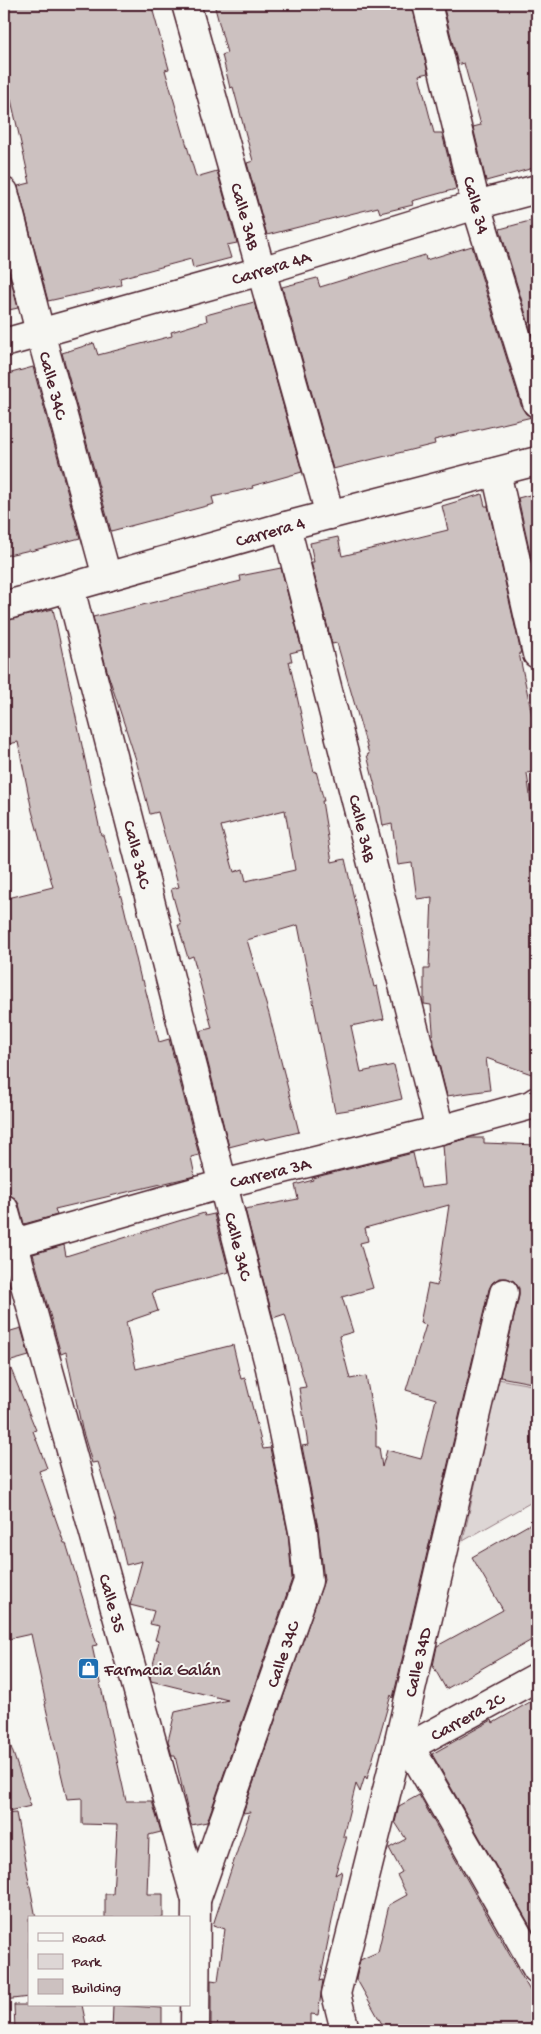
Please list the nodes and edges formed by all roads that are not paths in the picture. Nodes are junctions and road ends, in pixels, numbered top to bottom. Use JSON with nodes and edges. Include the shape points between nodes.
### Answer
{"nodes":[{"id":1,"x":186,"y":4,"type":"edge"},
{"id":2,"x":427,"y":4,"type":"edge"},
{"id":3,"x":537,"y":189,"type":"edge"},
{"id":4,"x":4,"y":192,"type":"edge"},
{"id":5,"x":476,"y":204,"type":"junction"},
{"id":6,"x":261,"y":271,"type":"junction"},
{"id":7,"x":40,"y":332,"type":"junction"},
{"id":8,"x":4,"y":343,"type":"edge"},
{"id":9,"x":537,"y":403,"type":"edge"},
{"id":10,"x":537,"y":461,"type":"edge"},
{"id":11,"x":496,"y":472,"type":"junction"},
{"id":12,"x":330,"y":515,"type":"junction"},
{"id":13,"x":286,"y":526,"type":"junction"},
{"id":14,"x":108,"y":577,"type":"junction"},
{"id":15,"x":70,"y":588,"type":"junction"},
{"id":16,"x":4,"y":606,"type":"edge"},
{"id":17,"x":537,"y":654,"type":"edge"},
{"id":18,"x":537,"y":1101,"type":"edge"},
{"id":19,"x":440,"y":1130,"type":"junction"},
{"id":20,"x":223,"y":1184,"type":"junction"},
{"id":21,"x":4,"y":1210,"type":"edge"},
{"id":22,"x":8,"y":1245,"type":"edge"},
{"id":23,"x":504,"y":1293,"type":"dead end"},
{"id":24,"x":537,"y":1676,"type":"edge"},
{"id":25,"x":403,"y":1750,"type":"junction"},
{"id":26,"x":196,"y":1900,"type":"junction"},
{"id":27,"x":537,"y":1969,"type":"edge"},
{"id":28,"x":196,"y":2030,"type":"edge"},
{"id":29,"x":345,"y":2030,"type":"edge"}],
"edges":[{"from":1,"to":6,"type":"street","name":"Calle 34B"},
{"from":2,"to":5,"type":"street","name":"Calle 34"},
{"from":3,"to":5,"type":"street","name":"Carrera 4A"},
{"from":4,"to":7,"type":"street","name":"Calle 34C"},
{"from":5,"to":6,"type":"street","name":"Carrera 4A"},
{"from":5,"to":9,"type":"street","name":"Calle 34"},
{"from":6,"to":7,"type":"street","name":"Carrera 4A"},
{"from":6,"to":12,"type":"street","name":"Calle 34B"},
{"from":7,"to":8,"type":"street","name":"Carrera 4A"},
{"from":7,"to":14,"type":"street","name":"Calle 34C"},
{"from":10,"to":11,"type":"street","name":"Carrera 4"},
{"from":11,"to":12,"type":"street","name":"Carrera 4"},
{"from":11,"to":17,"type":"street"},
{"from":12,"to":13,"type":"street","name":"Carrera 4"},
{"from":13,"to":14,"type":"street","name":"Carrera 4"},
{"from":13,"to":19,"type":"street","name":"Calle 34B"},
{"from":14,"to":15,"type":"street","name":"Carrera 4"},
{"from":15,"to":16,"type":"street","name":"Carrera 4"},
{"from":15,"to":20,"type":"street","name":"Calle 34C"},
{"from":18,"to":19,"type":"street","name":"Carrera 3A"},
{"from":19,"to":20,"type":"street","name":"Carrera 3A"},
{"from":20,"to":22,"type":"street","name":"Carrera 3A"},
{"from":20,"to":26,"type":"street","name":"Calle 34C","via":[[270,1368],[303,1532],[308,1581]]},
{"from":21,"to":22,"type":"street","name":"Calle 35"},
{"from":22,"to":26,"type":"street","name":"Calle 35"},
{"from":23,"to":25,"type":"street","name":"Calle 34D"},
{"from":24,"to":25,"type":"street","name":"Carrera 2C"},
{"from":25,"to":27,"type":"street"},
{"from":25,"to":29,"type":"street","name":"Calle 34D","via":[[336,1994]]},
{"from":26,"to":28,"type":"street","name":"Calle 35"}]}
